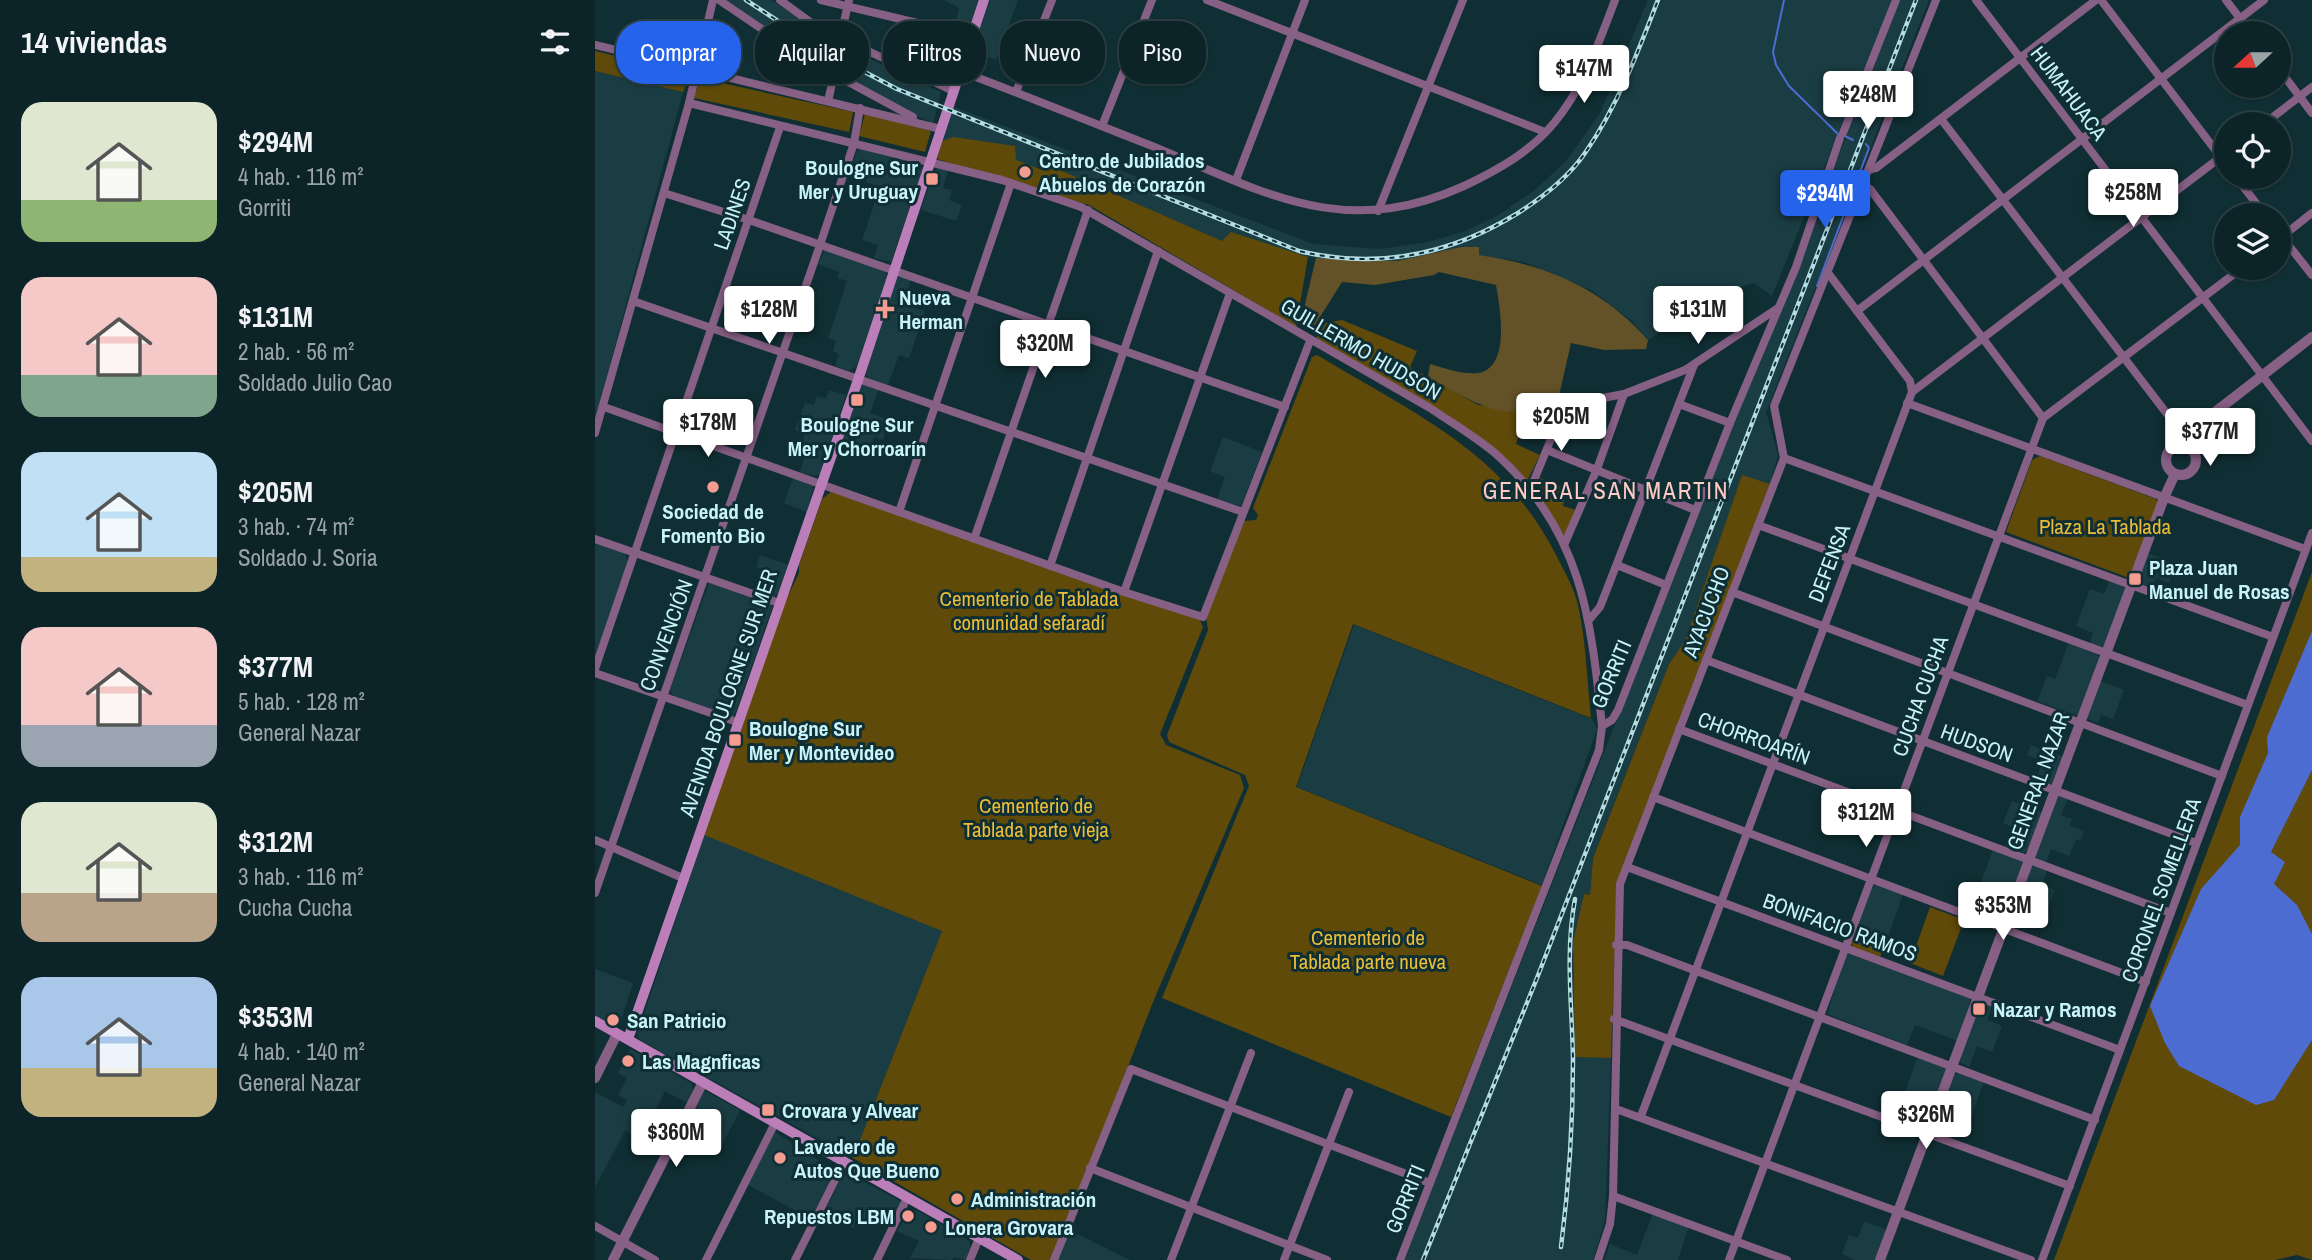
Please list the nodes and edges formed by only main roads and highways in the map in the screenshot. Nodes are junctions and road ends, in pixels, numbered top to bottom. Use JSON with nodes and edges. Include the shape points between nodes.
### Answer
{"nodes":[{"id":1,"x":984,"y":0,"type":"edge"},
{"id":2,"x":595,"y":1021,"type":"edge"},
{"id":3,"x":622,"y":1037,"type":"junction"},
{"id":4,"x":1018,"y":1260,"type":"edge"}],
"edges":[{"from":1,"to":3,"type":"main road","name":"AVENIDA BOULOGNE SUR MER","via":[[685,879]]},
{"from":2,"to":3,"type":"main road"},
{"from":3,"to":4,"type":"main road"}]}
